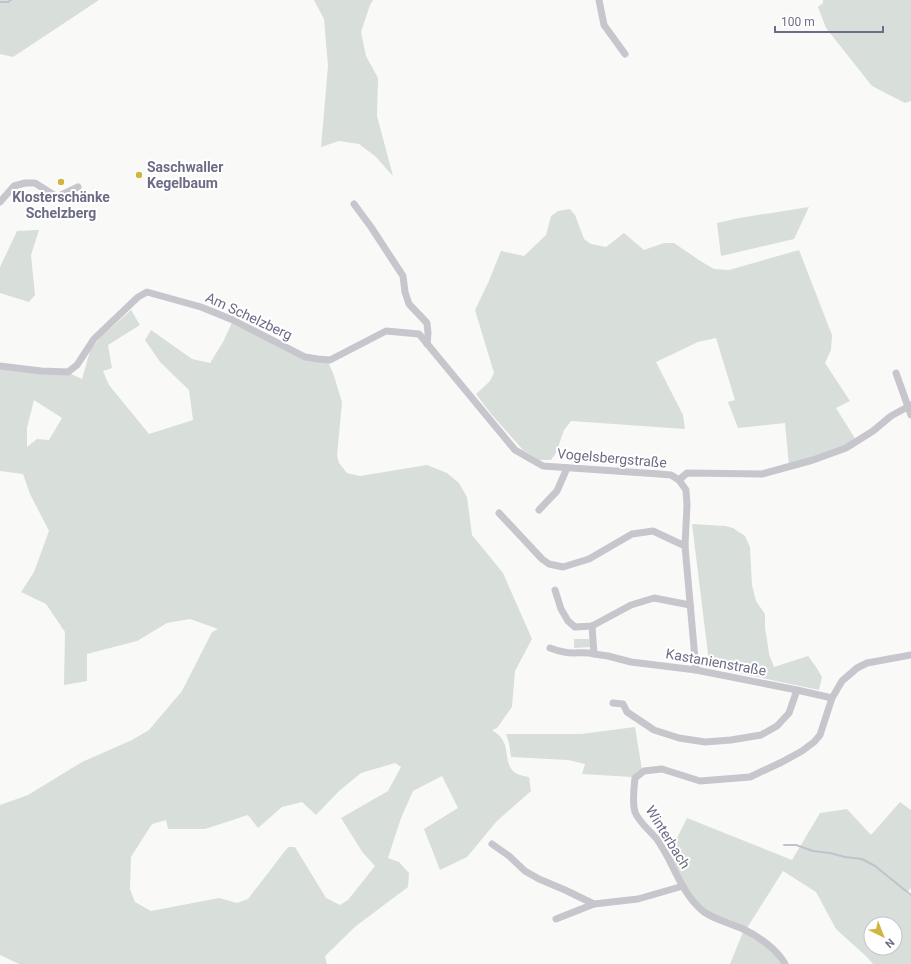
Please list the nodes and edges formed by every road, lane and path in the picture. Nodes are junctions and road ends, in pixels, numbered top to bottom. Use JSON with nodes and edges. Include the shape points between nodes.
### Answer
{"nodes":[{"id":1,"x":599,"y":0,"type":"edge"},
{"id":2,"x":625,"y":54,"type":"dead end"},
{"id":3,"x":78,"y":187,"type":"dead end"},
{"id":4,"x":0,"y":202,"type":"edge"},
{"id":5,"x":354,"y":204,"type":"dead end"},
{"id":6,"x":427,"y":344,"type":"junction"},
{"id":7,"x":330,"y":360,"type":"joint"},
{"id":8,"x":0,"y":366,"type":"edge"},
{"id":9,"x":896,"y":374,"type":"dead end"},
{"id":10,"x":910,"y":406,"type":"edge"},
{"id":11,"x":911,"y":415,"type":"edge"},
{"id":12,"x":567,"y":468,"type":"junction"},
{"id":13,"x":679,"y":480,"type":"junction"},
{"id":14,"x":539,"y":510,"type":"dead end"},
{"id":15,"x":500,"y":514,"type":"dead end"},
{"id":16,"x":685,"y":546,"type":"junction"},
{"id":17,"x":555,"y":590,"type":"dead end"},
{"id":18,"x":690,"y":605,"type":"junction"},
{"id":19,"x":592,"y":626,"type":"junction"},
{"id":20,"x":550,"y":648,"type":"dead end"},
{"id":21,"x":594,"y":654,"type":"junction"},
{"id":22,"x":911,"y":655,"type":"edge"},
{"id":23,"x":696,"y":670,"type":"junction"},
{"id":24,"x":797,"y":690,"type":"junction"},
{"id":25,"x":832,"y":698,"type":"junction"},
{"id":26,"x":613,"y":704,"type":"dead end"},
{"id":27,"x":492,"y":844,"type":"dead end"},
{"id":28,"x":683,"y":886,"type":"junction"},
{"id":29,"x":594,"y":904,"type":"junction"},
{"id":30,"x":556,"y":919,"type":"dead end"},
{"id":31,"x":784,"y":964,"type":"edge"}],
"edges":[{"from":1,"to":2,"type":"street","via":[[604,24]]},
{"from":3,"to":4,"type":"street","via":[[57,197],[35,182],[25,183],[14,186]]},
{"from":5,"to":6,"type":"street","via":[[403,276],[409,304],[427,323]]},
{"from":6,"to":7,"type":"street","name":"Vogelsbergstraße","via":[[419,334],[386,331]]},
{"from":6,"to":12,"type":"street","name":"Vogelsbergstraße","via":[[515,450],[543,466]]},
{"from":7,"to":8,"type":"street","name":"Am Schelzberg","via":[[305,356],[202,307],[147,292],[138,297],[94,339],[77,364],[68,372]]},
{"from":9,"to":10,"type":"street"},
{"from":10,"to":11,"type":"street"},
{"from":10,"to":13,"type":"street","via":[[891,416],[846,448],[813,460],[762,474],[687,473]]},
{"from":12,"to":13,"type":"street","name":"Vogelsbergstraße","via":[[671,475]]},
{"from":12,"to":14,"type":"street","via":[[557,491]]},
{"from":13,"to":16,"type":"street","name":"Vogelsbergstraße","via":[[686,490]]},
{"from":15,"to":16,"type":"street","via":[[542,559],[563,568],[589,559],[632,534],[653,531]]},
{"from":16,"to":18,"type":"street","name":"Vogelsbergstraße"},
{"from":17,"to":19,"type":"street","via":[[568,621],[575,627]]},
{"from":18,"to":19,"type":"street","via":[[654,598],[631,605]]},
{"from":18,"to":23,"type":"street","name":"Vogelsbergstraße"},
{"from":19,"to":21,"type":"street"},
{"from":20,"to":21,"type":"street","name":"Kastanienstraße"},
{"from":21,"to":23,"type":"street","name":"Kastanienstraße","via":[[631,662]]},
{"from":22,"to":25,"type":"street","via":[[867,663],[857,668],[842,681]]},
{"from":23,"to":24,"type":"street","name":"Kastanienstraße"},
{"from":24,"to":25,"type":"street","name":"Kastanienstraße"},
{"from":24,"to":26,"type":"street","via":[[788,713],[777,726],[761,735],[706,742],[679,738],[654,730],[627,712],[624,704]]},
{"from":25,"to":28,"type":"street","name":"Winterbach","via":[[820,735],[814,742],[802,752],[750,777],[700,781],[662,769],[644,771],[635,778],[635,812],[656,839]]},
{"from":27,"to":29,"type":"street","via":[[525,871]]},
{"from":28,"to":29,"type":"street","name":"Winterbach","via":[[638,899]]},
{"from":28,"to":31,"type":"street","name":"Winterbach","via":[[692,900],[705,912],[744,929],[766,943]]},
{"from":29,"to":30,"type":"street","name":"Winterbach"}]}
